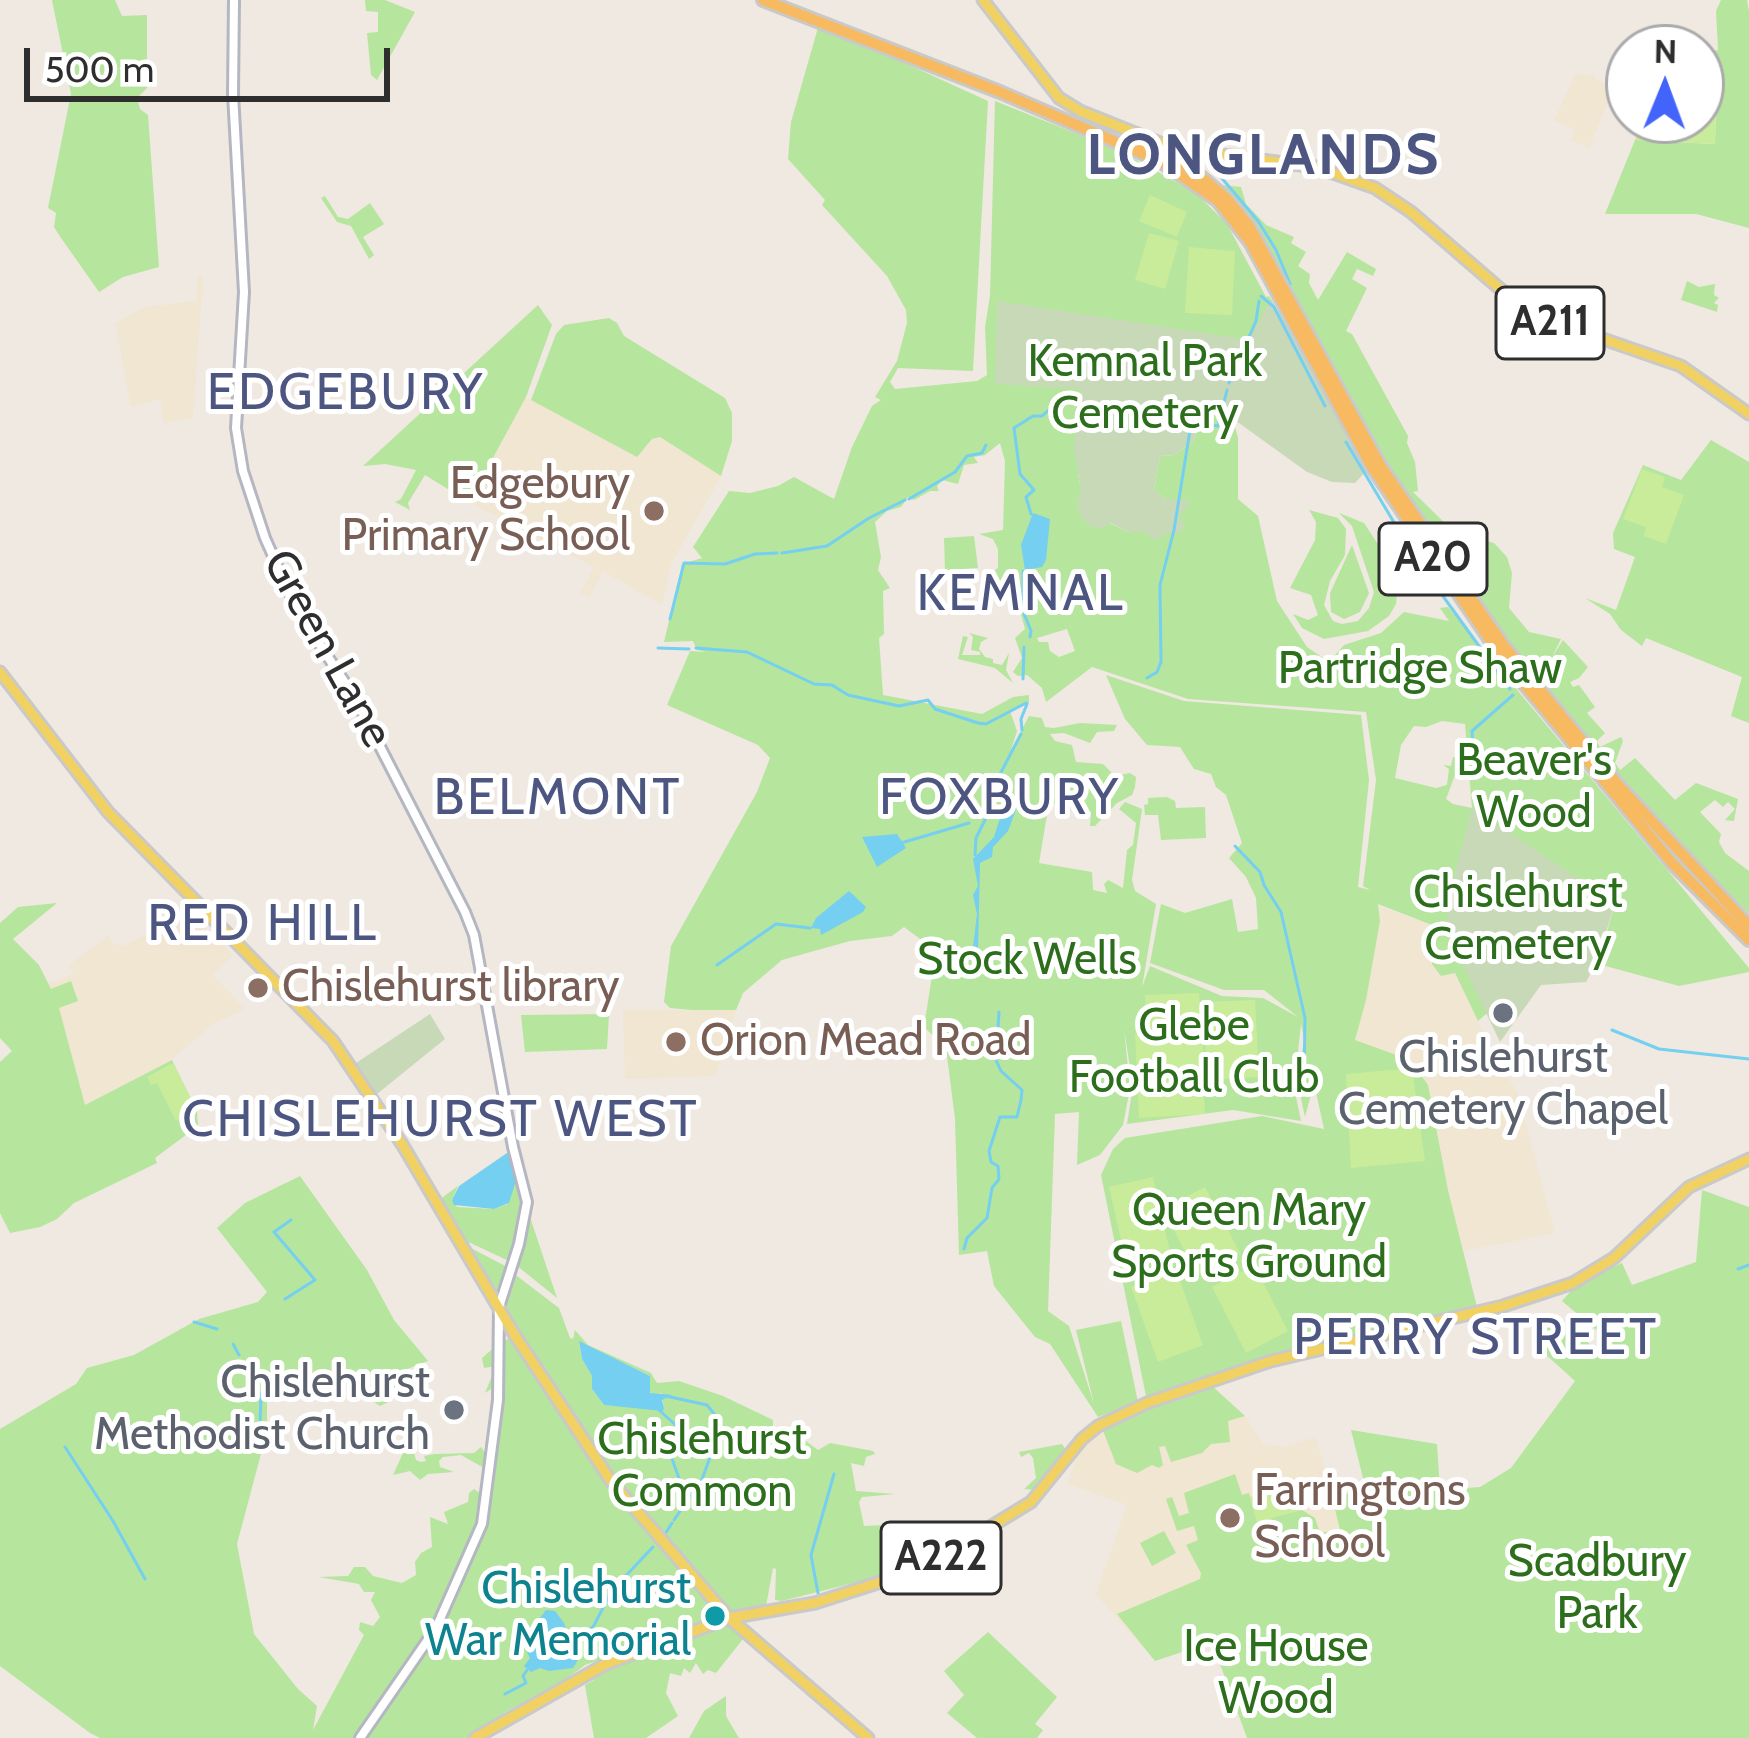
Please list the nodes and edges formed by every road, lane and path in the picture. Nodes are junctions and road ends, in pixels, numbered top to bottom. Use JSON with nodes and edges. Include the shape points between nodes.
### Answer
{"nodes":[{"id":1,"x":234,"y":0,"type":"edge"},
{"id":2,"x":764,"y":0,"type":"edge"},
{"id":3,"x":782,"y":0,"type":"edge"},
{"id":4,"x":983,"y":0,"type":"edge"},
{"id":5,"x":1749,"y":414,"type":"edge"},
{"id":6,"x":0,"y":672,"type":"edge"},
{"id":7,"x":1749,"y":923,"type":"edge"},
{"id":8,"x":1749,"y":942,"type":"edge"},
{"id":9,"x":1749,"y":1160,"type":"edge"},
{"id":10,"x":499,"y":1306,"type":"junction"},
{"id":11,"x":729,"y":1618,"type":"junction"},
{"id":12,"x":360,"y":1738,"type":"edge"},
{"id":13,"x":475,"y":1738,"type":"edge"},
{"id":14,"x":868,"y":1738,"type":"edge"}],
"edges":[{"from":1,"to":10,"type":"main road","name":"Green Lane","via":[[244,254],[240,458],[298,610],[356,698],[474,934],[527,1206]]},
{"from":2,"to":8,"type":"highway","number":"A20","via":[[1160,160],[1218,200],[1250,242],[1372,467],[1453,589],[1596,773]]},
{"from":3,"to":7,"type":"highway","number":"A20","via":[[1177,160],[1226,198],[1380,465],[1504,646]]},
{"from":4,"to":5,"type":"main road","number":"A211","via":[[1050,86],[1080,111],[1175,149],[1316,167],[1375,188],[1528,313],[1681,366]]},
{"from":6,"to":10,"type":"main road","via":[[140,848],[355,1071]]},
{"from":9,"to":11,"type":"main road","number":"A222","via":[[1699,1180],[1614,1258],[1574,1283],[1288,1357],[1119,1414],[1076,1446],[1031,1502],[921,1569],[814,1603]]},
{"from":10,"to":11,"type":"main road","via":[[611,1481]]},
{"from":10,"to":12,"type":"main road","via":[[500,1387],[482,1524],[436,1628]]},
{"from":11,"to":13,"type":"main road","number":"A222","via":[[586,1673]]},
{"from":11,"to":14,"type":"main road"}]}
